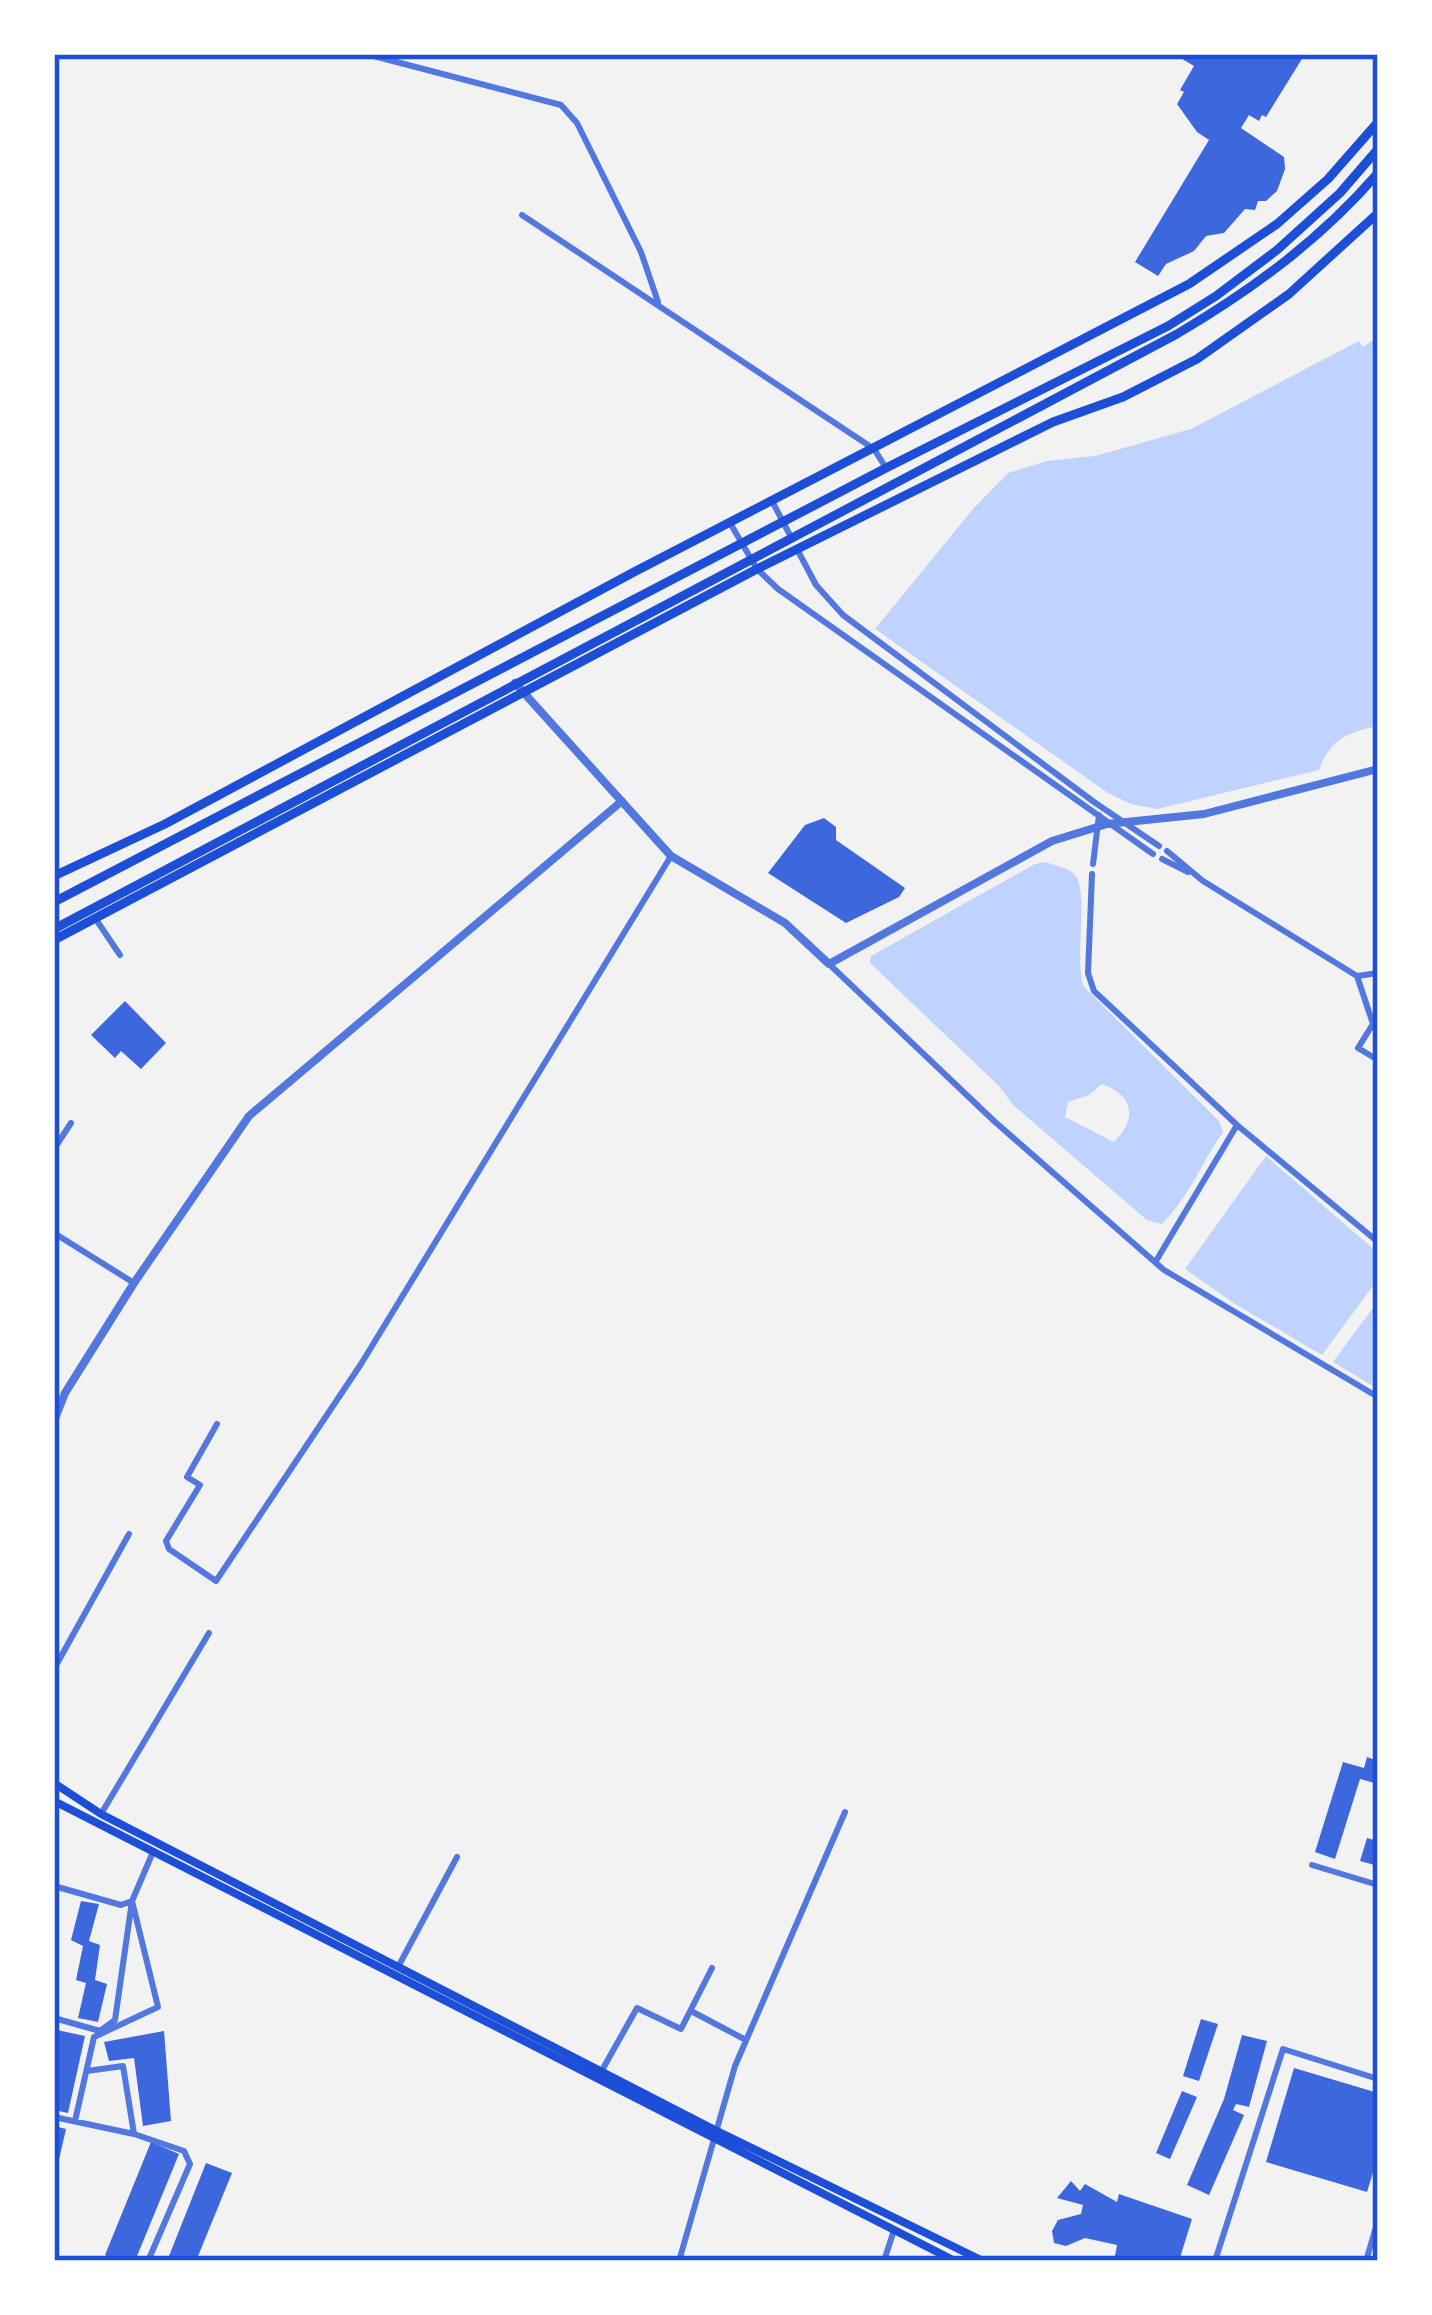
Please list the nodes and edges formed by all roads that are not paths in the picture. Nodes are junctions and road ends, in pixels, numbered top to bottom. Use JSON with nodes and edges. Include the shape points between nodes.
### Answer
{"nodes":[{"id":1,"x":366,"y":54,"type":"edge"},
{"id":2,"x":1378,"y":122,"type":"edge"},
{"id":3,"x":1378,"y":149,"type":"edge"},
{"id":4,"x":1378,"y":173,"type":"edge"},
{"id":5,"x":1378,"y":213,"type":"edge"},
{"id":6,"x":522,"y":215,"type":"dead end"},
{"id":7,"x":660,"y":307,"type":"junction"},
{"id":8,"x":874,"y":448,"type":"junction"},
{"id":9,"x":886,"y":468,"type":"junction"},
{"id":10,"x":772,"y":501,"type":"junction"},
{"id":11,"x":783,"y":522,"type":"junction"},
{"id":12,"x":730,"y":523,"type":"junction"},
{"id":13,"x":791,"y":538,"type":"junction"},
{"id":14,"x":742,"y":544,"type":"junction"},
{"id":15,"x":797,"y":550,"type":"junction"},
{"id":16,"x":755,"y":564,"type":"junction"},
{"id":17,"x":519,"y":688,"type":"junction"},
{"id":18,"x":1378,"y":770,"type":"edge"},
{"id":19,"x":622,"y":801,"type":"junction"},
{"id":20,"x":1102,"y":808,"type":"junction"},
{"id":21,"x":1100,"y":822,"type":"junction"},
{"id":22,"x":1124,"y":823,"type":"junction"},
{"id":23,"x":1153,"y":854,"type":"dead end"},
{"id":24,"x":671,"y":856,"type":"junction"},
{"id":25,"x":1093,"y":864,"type":"dead end"},
{"id":26,"x":1093,"y":874,"type":"dead end"},
{"id":27,"x":54,"y":876,"type":"edge"},
{"id":28,"x":54,"y":902,"type":"edge"},
{"id":29,"x":92,"y":914,"type":"junction"},
{"id":30,"x":54,"y":929,"type":"edge"},
{"id":31,"x":54,"y":940,"type":"edge"},
{"id":32,"x":120,"y":955,"type":"dead end"},
{"id":33,"x":829,"y":964,"type":"junction"},
{"id":34,"x":1378,"y":973,"type":"edge"},
{"id":35,"x":1357,"y":976,"type":"junction"},
{"id":36,"x":1376,"y":1020,"type":"edge"},
{"id":37,"x":1378,"y":1060,"type":"edge"},
{"id":38,"x":71,"y":1123,"type":"dead end"},
{"id":39,"x":1238,"y":1125,"type":"junction"},
{"id":40,"x":54,"y":1149,"type":"edge"},
{"id":41,"x":54,"y":1233,"type":"edge"},
{"id":42,"x":1378,"y":1242,"type":"edge"},
{"id":43,"x":1156,"y":1262,"type":"junction"},
{"id":44,"x":134,"y":1283,"type":"junction"},
{"id":45,"x":1378,"y":1397,"type":"edge"},
{"id":46,"x":54,"y":1420,"type":"edge"},
{"id":47,"x":217,"y":1424,"type":"dead end"},
{"id":48,"x":129,"y":1534,"type":"dead end"},
{"id":49,"x":209,"y":1633,"type":"dead end"},
{"id":50,"x":54,"y":1670,"type":"edge"},
{"id":51,"x":54,"y":1784,"type":"edge"},
{"id":52,"x":54,"y":1801,"type":"edge"},
{"id":53,"x":845,"y":1812,"type":"dead end"},
{"id":54,"x":101,"y":1814,"type":"junction"},
{"id":55,"x":153,"y":1852,"type":"junction"},
{"id":56,"x":457,"y":1857,"type":"dead end"},
{"id":57,"x":1312,"y":1865,"type":"dead end"},
{"id":58,"x":1378,"y":1885,"type":"edge"},
{"id":59,"x":54,"y":1886,"type":"edge"},
{"id":60,"x":132,"y":1901,"type":"junction"},
{"id":61,"x":398,"y":1967,"type":"junction"},
{"id":62,"x":712,"y":1968,"type":"dead end"},
{"id":63,"x":690,"y":2010,"type":"junction"},
{"id":64,"x":54,"y":2018,"type":"edge"},
{"id":65,"x":746,"y":2040,"type":"junction"},
{"id":66,"x":86,"y":2071,"type":"junction"},
{"id":67,"x":602,"y":2072,"type":"junction"},
{"id":68,"x":1378,"y":2079,"type":"edge"},
{"id":69,"x":54,"y":2117,"type":"edge"},
{"id":70,"x":75,"y":2121,"type":"junction"},
{"id":71,"x":134,"y":2134,"type":"junction"},
{"id":72,"x":714,"y":2134,"type":"junction"},
{"id":73,"x":1378,"y":2219,"type":"edge"},
{"id":74,"x":894,"y":2230,"type":"junction"},
{"id":75,"x":1374,"y":2248,"type":"edge"},
{"id":76,"x":148,"y":2261,"type":"edge"},
{"id":77,"x":679,"y":2261,"type":"edge"},
{"id":78,"x":884,"y":2261,"type":"edge"},
{"id":79,"x":955,"y":2261,"type":"edge"},
{"id":80,"x":983,"y":2261,"type":"edge"},
{"id":81,"x":1215,"y":2261,"type":"edge"},
{"id":82,"x":1366,"y":2261,"type":"edge"}],
"edges":[{"from":1,"to":7,"type":"street","via":[[561,105],[641,252]]},
{"from":2,"to":8,"type":"main road","via":[[1307,199],[1232,258]]},
{"from":3,"to":9,"type":"main road","via":[[1298,232],[1216,296]]},
{"from":4,"to":13,"type":"main road","via":[[1297,254],[1220,309]]},
{"from":5,"to":15,"type":"main road","via":[[1289,294],[1197,359]]},
{"from":6,"to":7,"type":"street"},
{"from":7,"to":8,"type":"street"},
{"from":8,"to":9,"type":"street"},
{"from":8,"to":10,"type":"main road"},
{"from":9,"to":11,"type":"main road"},
{"from":10,"to":11,"type":"street"},
{"from":10,"to":12,"type":"main road"},
{"from":11,"to":13,"type":"street"},
{"from":11,"to":14,"type":"main road"},
{"from":12,"to":14,"type":"street"},
{"from":12,"to":27,"type":"main road"},
{"from":13,"to":15,"type":"street"},
{"from":13,"to":16,"type":"main road"},
{"from":14,"to":16,"type":"street"},
{"from":14,"to":28,"type":"main road"},
{"from":15,"to":16,"type":"main road"},
{"from":15,"to":20,"type":"street","via":[[843,615]]},
{"from":16,"to":17,"type":"main road"},
{"from":16,"to":21,"type":"street","via":[[834,632]]},
{"from":17,"to":19,"type":"street"},
{"from":17,"to":29,"type":"main road"},
{"from":18,"to":22,"type":"street","via":[[1204,814]]},
{"from":19,"to":24,"type":"street"},
{"from":19,"to":44,"type":"street","via":[[249,1116]]},
{"from":20,"to":21,"type":"street"},
{"from":20,"to":22,"type":"street"},
{"from":21,"to":22,"type":"street"},
{"from":21,"to":23,"type":"street"},
{"from":21,"to":25,"type":"street"},
{"from":21,"to":33,"type":"street"},
{"from":22,"to":35,"type":"street"},
{"from":24,"to":33,"type":"street","via":[[785,923]]},
{"from":24,"to":47,"type":"street","via":[[361,1364],[216,1581],[166,1541],[200,1485],[187,1477]]},
{"from":26,"to":39,"type":"street","via":[[1090,985]]},
{"from":29,"to":30,"type":"main road"},
{"from":29,"to":31,"type":"main road"},
{"from":29,"to":32,"type":"street"},
{"from":33,"to":43,"type":"street"},
{"from":34,"to":35,"type":"street"},
{"from":35,"to":36,"type":"street"},
{"from":36,"to":37,"type":"street","via":[[1358,1048]]},
{"from":38,"to":40,"type":"street"},
{"from":39,"to":42,"type":"street"},
{"from":39,"to":43,"type":"street"},
{"from":41,"to":44,"type":"street"},
{"from":43,"to":45,"type":"street"},
{"from":44,"to":46,"type":"street"},
{"from":48,"to":50,"type":"street"},
{"from":49,"to":54,"type":"street"},
{"from":51,"to":54,"type":"main road"},
{"from":52,"to":55,"type":"main road"},
{"from":53,"to":65,"type":"street"},
{"from":54,"to":61,"type":"main road"},
{"from":55,"to":60,"type":"street"},
{"from":55,"to":72,"type":"main road"},
{"from":56,"to":61,"type":"street"},
{"from":57,"to":58,"type":"street"},
{"from":59,"to":60,"type":"street"},
{"from":60,"to":64,"type":"street","via":[[115,2020],[100,2031]]},
{"from":60,"to":66,"type":"street","via":[[158,2007],[94,2037]]},
{"from":61,"to":67,"type":"main road"},
{"from":62,"to":63,"type":"street"},
{"from":63,"to":65,"type":"street"},
{"from":63,"to":67,"type":"street","via":[[681,2029],[638,2008]]},
{"from":65,"to":72,"type":"street"},
{"from":66,"to":70,"type":"street"},
{"from":66,"to":71,"type":"street","via":[[123,2066]]},
{"from":67,"to":72,"type":"main road"},
{"from":68,"to":81,"type":"street","via":[[1283,2049]]},
{"from":69,"to":70,"type":"street"},
{"from":70,"to":71,"type":"street"},
{"from":71,"to":76,"type":"street","via":[[184,2151],[190,2164]]},
{"from":72,"to":74,"type":"main road"},
{"from":72,"to":77,"type":"street"},
{"from":72,"to":80,"type":"main road"},
{"from":73,"to":75,"type":"street"},
{"from":74,"to":78,"type":"street"},
{"from":74,"to":79,"type":"main road"},
{"from":75,"to":82,"type":"street"}]}
